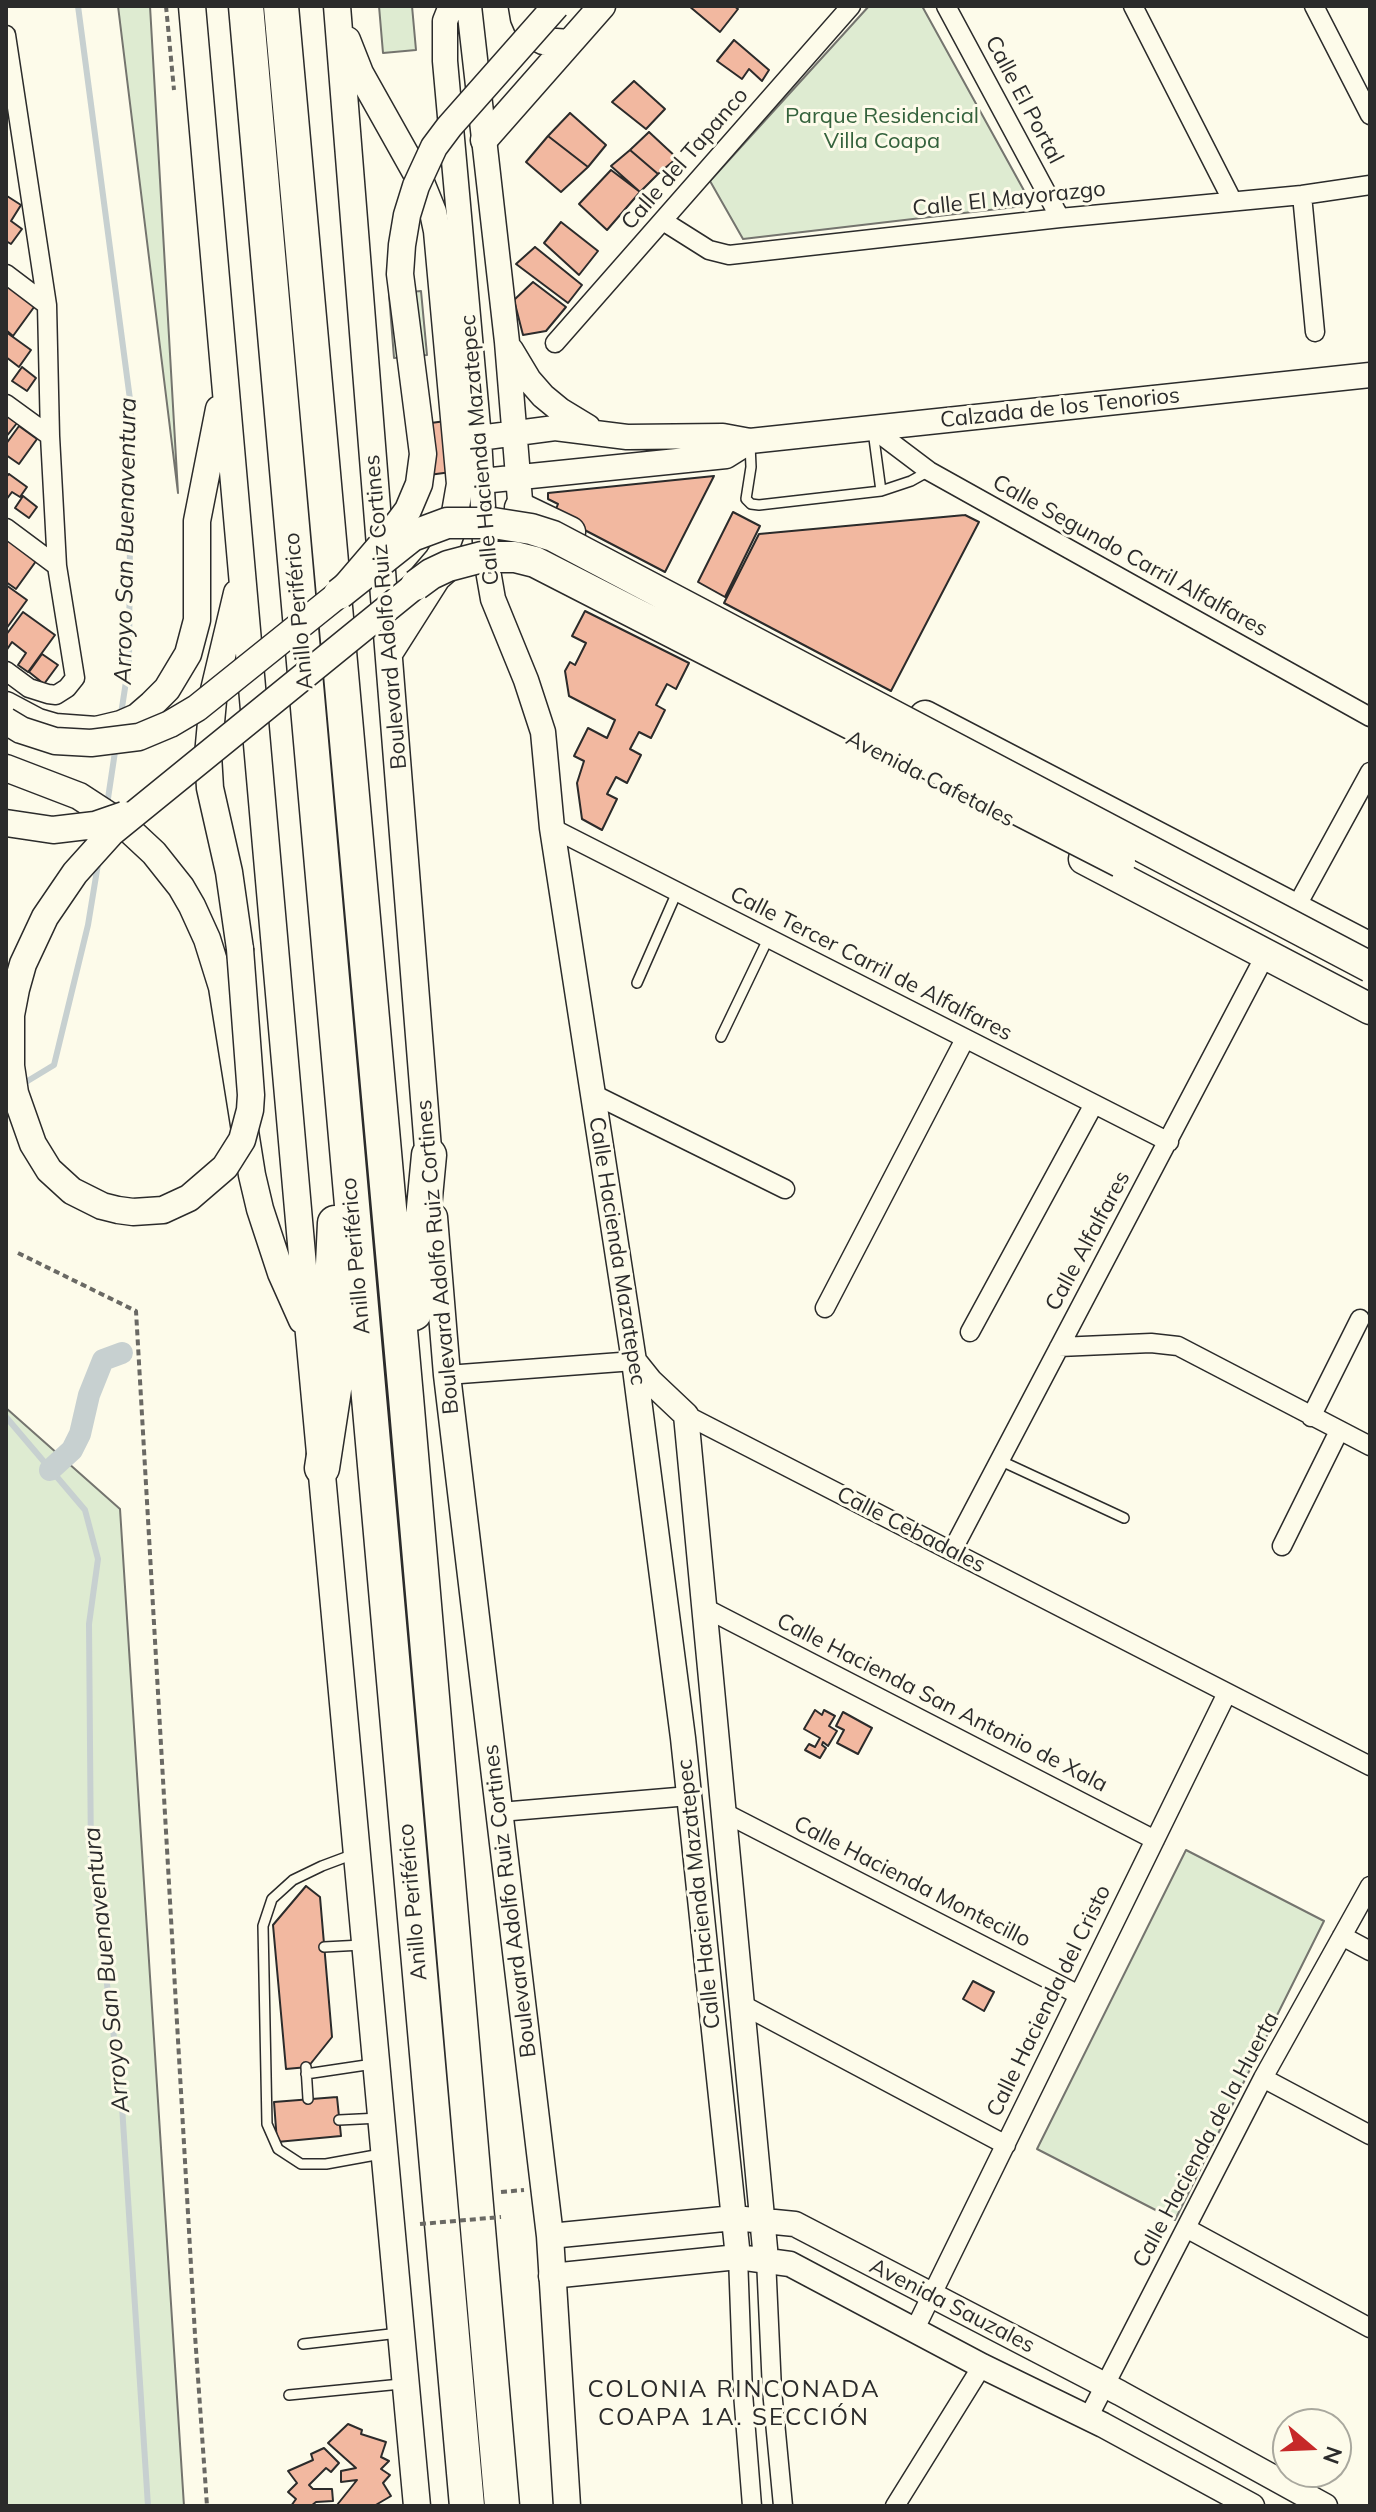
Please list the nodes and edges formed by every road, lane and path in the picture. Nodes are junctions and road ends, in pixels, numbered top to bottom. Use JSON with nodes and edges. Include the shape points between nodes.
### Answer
{"nodes":[{"id":1,"x":166,"y":6,"type":"edge"},
{"id":2,"x":192,"y":6,"type":"edge"},
{"id":3,"x":246,"y":6,"type":"edge"},
{"id":4,"x":281,"y":6,"type":"edge"},
{"id":5,"x":338,"y":6,"type":"edge"},
{"id":6,"x":451,"y":6,"type":"edge"},
{"id":7,"x":469,"y":6,"type":"edge"},
{"id":8,"x":522,"y":6,"type":"edge"},
{"id":9,"x":556,"y":6,"type":"edge"},
{"id":10,"x":567,"y":6,"type":"edge"},
{"id":11,"x":602,"y":6,"type":"edge"},
{"id":12,"x":851,"y":6,"type":"edge"},
{"id":13,"x":946,"y":6,"type":"edge"},
{"id":14,"x":1133,"y":6,"type":"edge"},
{"id":15,"x":1314,"y":6,"type":"edge"},
{"id":16,"x":6,"y":35,"type":"edge"},
{"id":17,"x":569,"y":43,"type":"junction"},
{"id":18,"x":175,"y":101,"type":"dead end"},
{"id":19,"x":1370,"y":115,"type":"edge"},
{"id":20,"x":484,"y":140,"type":"junction"},
{"id":21,"x":1370,"y":185,"type":"edge"},
{"id":22,"x":1302,"y":195,"type":"junction"},
{"id":23,"x":1232,"y":200,"type":"junction"},
{"id":24,"x":1060,"y":218,"type":"junction"},
{"id":25,"x":663,"y":221,"type":"junction"},
{"id":26,"x":6,"y":274,"type":"edge"},
{"id":27,"x":47,"y":305,"type":"junction"},
{"id":28,"x":1315,"y":332,"type":"dead end"},
{"id":29,"x":507,"y":342,"type":"junction"},
{"id":30,"x":555,"y":343,"type":"dead end"},
{"id":31,"x":1370,"y":375,"type":"edge"},
{"id":32,"x":225,"y":381,"type":"junction"},
{"id":33,"x":6,"y":404,"type":"edge"},
{"id":34,"x":872,"y":428,"type":"junction"},
{"id":35,"x":598,"y":432,"type":"junction"},
{"id":36,"x":514,"y":433,"type":"junction"},
{"id":37,"x":50,"y":436,"type":"junction"},
{"id":38,"x":479,"y":438,"type":"junction"},
{"id":39,"x":750,"y":441,"type":"junction"},
{"id":40,"x":929,"y":471,"type":"junction"},
{"id":41,"x":518,"y":478,"type":"junction"},
{"id":42,"x":482,"y":481,"type":"junction"},
{"id":43,"x":881,"y":491,"type":"junction"},
{"id":44,"x":520,"y":508,"type":"junction"},
{"id":45,"x":6,"y":528,"type":"edge"},
{"id":46,"x":612,"y":553,"type":"junction"},
{"id":47,"x":486,"y":559,"type":"junction"},
{"id":48,"x":57,"y":566,"type":"junction"},
{"id":49,"x":525,"y":571,"type":"junction"},
{"id":50,"x":241,"y":574,"type":"junction"},
{"id":51,"x":416,"y":585,"type":"junction"},
{"id":52,"x":339,"y":594,"type":"junction"},
{"id":53,"x":579,"y":596,"type":"junction"},
{"id":54,"x":390,"y":652,"type":"junction"},
{"id":55,"x":6,"y":671,"type":"edge"},
{"id":56,"x":6,"y":705,"type":"edge"},
{"id":57,"x":1370,"y":717,"type":"edge"},
{"id":58,"x":6,"y":721,"type":"edge"},
{"id":59,"x":6,"y":768,"type":"edge"},
{"id":60,"x":1370,"y":772,"type":"edge"},
{"id":61,"x":149,"y":803,"type":"junction"},
{"id":62,"x":6,"y":823,"type":"edge"},
{"id":63,"x":552,"y":828,"type":"junction"},
{"id":64,"x":677,"y":892,"type":"junction"},
{"id":65,"x":1295,"y":909,"type":"junction"},
{"id":66,"x":1230,"y":934,"type":"junction"},
{"id":67,"x":768,"y":939,"type":"junction"},
{"id":68,"x":1370,"y":948,"type":"edge"},
{"id":69,"x":1266,"y":954,"type":"junction"},
{"id":70,"x":1370,"y":964,"type":"edge"},
{"id":71,"x":637,"y":983,"type":"dead end"},
{"id":72,"x":1367,"y":1008,"type":"edge"},
{"id":73,"x":721,"y":1037,"type":"dead end"},
{"id":74,"x":965,"y":1039,"type":"junction"},
{"id":75,"x":593,"y":1094,"type":"junction"},
{"id":76,"x":1094,"y":1104,"type":"junction"},
{"id":77,"x":344,"y":1127,"type":"junction"},
{"id":78,"x":1169,"y":1142,"type":"junction"},
{"id":79,"x":429,"y":1155,"type":"junction"},
{"id":80,"x":785,"y":1189,"type":"dead end"},
{"id":81,"x":18,"y":1253,"type":"dead end"},
{"id":82,"x":825,"y":1308,"type":"dead end"},
{"id":83,"x":1360,"y":1319,"type":"dead end"},
{"id":84,"x":970,"y":1332,"type":"dead end"},
{"id":85,"x":309,"y":1334,"type":"junction"},
{"id":86,"x":1059,"y":1347,"type":"junction"},
{"id":87,"x":634,"y":1361,"type":"junction"},
{"id":88,"x":447,"y":1375,"type":"junction"},
{"id":89,"x":406,"y":1397,"type":"junction"},
{"id":90,"x":686,"y":1415,"type":"junction"},
{"id":91,"x":1311,"y":1417,"type":"junction"},
{"id":92,"x":1339,"y":1431,"type":"junction"},
{"id":93,"x":1370,"y":1446,"type":"edge"},
{"id":94,"x":999,"y":1460,"type":"junction"},
{"id":95,"x":322,"y":1468,"type":"junction"},
{"id":96,"x":1124,"y":1518,"type":"dead end"},
{"id":97,"x":1282,"y":1546,"type":"dead end"},
{"id":98,"x":952,"y":1551,"type":"junction"},
{"id":99,"x":705,"y":1608,"type":"junction"},
{"id":100,"x":1227,"y":1693,"type":"junction"},
{"id":101,"x":716,"y":1734,"type":"junction"},
{"id":102,"x":683,"y":1738,"type":"junction"},
{"id":103,"x":1370,"y":1766,"type":"edge"},
{"id":104,"x":689,"y":1796,"type":"junction"},
{"id":105,"x":500,"y":1812,"type":"junction"},
{"id":106,"x":723,"y":1812,"type":"junction"},
{"id":107,"x":1155,"y":1840,"type":"junction"},
{"id":108,"x":358,"y":1853,"type":"junction"},
{"id":109,"x":1370,"y":1886,"type":"edge"},
{"id":110,"x":1342,"y":1936,"type":"junction"},
{"id":111,"x":366,"y":1945,"type":"junction"},
{"id":112,"x":324,"y":1947,"type":"dead end"},
{"id":113,"x":1370,"y":1951,"type":"edge"},
{"id":114,"x":1079,"y":1995,"type":"junction"},
{"id":115,"x":741,"y":2004,"type":"junction"},
{"id":116,"x":377,"y":2063,"type":"junction"},
{"id":117,"x":1263,"y":2078,"type":"junction"},
{"id":118,"x":308,"y":2099,"type":"dead end"},
{"id":119,"x":750,"y":2107,"type":"junction"},
{"id":120,"x":722,"y":2109,"type":"junction"},
{"id":121,"x":382,"y":2118,"type":"junction"},
{"id":122,"x":339,"y":2120,"type":"dead end"},
{"id":123,"x":1370,"y":2135,"type":"edge"},
{"id":124,"x":1006,"y":2145,"type":"junction"},
{"id":125,"x":385,"y":2154,"type":"junction"},
{"id":126,"x":501,"y":2217,"type":"dead end"},
{"id":127,"x":734,"y":2218,"type":"junction"},
{"id":128,"x":760,"y":2220,"type":"junction"},
{"id":129,"x":420,"y":2224,"type":"dead end"},
{"id":130,"x":1186,"y":2228,"type":"junction"},
{"id":131,"x":550,"y":2236,"type":"junction"},
{"id":132,"x":841,"y":2248,"type":"junction"},
{"id":133,"x":738,"y":2257,"type":"junction"},
{"id":134,"x":766,"y":2259,"type":"junction"},
{"id":135,"x":551,"y":2276,"type":"junction"},
{"id":136,"x":823,"y":2282,"type":"junction"},
{"id":137,"x":932,"y":2295,"type":"junction"},
{"id":138,"x":1370,"y":2328,"type":"edge"},
{"id":139,"x":914,"y":2331,"type":"junction"},
{"id":140,"x":401,"y":2333,"type":"junction"},
{"id":141,"x":303,"y":2344,"type":"dead end"},
{"id":142,"x":982,"y":2366,"type":"junction"},
{"id":143,"x":406,"y":2384,"type":"junction"},
{"id":144,"x":1105,"y":2385,"type":"junction"},
{"id":145,"x":772,"y":2390,"type":"junction"},
{"id":146,"x":743,"y":2393,"type":"junction"},
{"id":147,"x":289,"y":2395,"type":"dead end"},
{"id":148,"x":1088,"y":2418,"type":"junction"},
{"id":149,"x":207,"y":2506,"type":"edge"},
{"id":150,"x":417,"y":2506,"type":"edge"},
{"id":151,"x":467,"y":2506,"type":"edge"},
{"id":152,"x":502,"y":2506,"type":"edge"},
{"id":153,"x":567,"y":2506,"type":"edge"},
{"id":154,"x":752,"y":2506,"type":"edge"},
{"id":155,"x":783,"y":2506,"type":"edge"},
{"id":156,"x":895,"y":2506,"type":"edge"},
{"id":157,"x":1252,"y":2506,"type":"edge"},
{"id":158,"x":1325,"y":2506,"type":"edge"}],
"edges":[{"from":1,"to":18,"type":"path"},
{"from":2,"to":32,"type":"main road"},
{"from":3,"to":77,"type":"highway","name":"Anillo Periférico"},
{"from":4,"to":89,"type":"highway","name":"Anillo Periférico"},
{"from":5,"to":51,"type":"main road","bridge":true,"via":[[360,73],[420,180],[437,231],[460,484],[447,544]]},
{"from":5,"to":54,"type":"main road","name":"Boulevard Adolfo Ruiz Cortines"},
{"from":6,"to":38,"type":"street","name":"Calle Hacienda Mazatepec","via":[[445,21],[445,61]]},
{"from":7,"to":20,"type":"street","name":"Calle Hacienda Mazatepec"},
{"from":8,"to":17,"type":"main road","via":[[530,32],[543,41]]},
{"from":9,"to":52,"type":"main road","bridge":true,"via":[[449,127],[416,186],[404,229],[400,274],[423,454],[419,484],[401,520]]},
{"from":10,"to":11,"type":"main road","via":[[584,11]]},
{"from":11,"to":17,"type":"main road"},
{"from":12,"to":25,"type":"street","name":"Calle del Tapanco"},
{"from":13,"to":24,"type":"street","name":"Calle El Portal"},
{"from":14,"to":23,"type":"street"},
{"from":15,"to":19,"type":"street"},
{"from":16,"to":27,"type":"street"},
{"from":17,"to":20,"type":"main road"},
{"from":20,"to":29,"type":"street","name":"Calle Hacienda Mazatepec"},
{"from":21,"to":22,"type":"street","name":"Calle El Mayorazgo"},
{"from":22,"to":23,"type":"street","name":"Calle El Mayorazgo"},
{"from":22,"to":28,"type":"street"},
{"from":23,"to":24,"type":"street","name":"Calle El Mayorazgo"},
{"from":24,"to":25,"type":"street","name":"Calle El Mayorazgo","via":[[729,255],[709,250]]},
{"from":25,"to":30,"type":"street","name":"Calle del Tapanco"},
{"from":26,"to":27,"type":"street"},
{"from":27,"to":37,"type":"street"},
{"from":29,"to":35,"type":"street","via":[[543,396]]},
{"from":29,"to":36,"type":"street","name":"Calle Hacienda Mazatepec"},
{"from":31,"to":34,"type":"street","name":"Calzada de los Tenorios"},
{"from":32,"to":50,"type":"main road"},
{"from":32,"to":56,"type":"main road","via":[[197,521],[197,620],[179,670],[137,717],[109,727],[55,727]]},
{"from":33,"to":37,"type":"street"},
{"from":34,"to":39,"type":"street","name":"Calzada de los Tenorios"},
{"from":34,"to":40,"type":"street","name":"Calle Segundo Carril Alfalfares"},
{"from":34,"to":43,"type":"lane"},
{"from":35,"to":36,"type":"street","name":"Calzada de los Tenorios","via":[[555,428]]},
{"from":35,"to":39,"type":"street","name":"Calzada de los Tenorios"},
{"from":36,"to":38,"type":"street","name":"Calzada de los Tenorios"},
{"from":36,"to":41,"type":"street","name":"Calle Hacienda Mazatepec"},
{"from":37,"to":48,"type":"street"},
{"from":38,"to":42,"type":"street","name":"Calle Hacienda Mazatepec"},
{"from":39,"to":41,"type":"street","name":"Calzada de los Tenorios","via":[[726,456]]},
{"from":39,"to":43,"type":"lane","via":[[746,499],[751,504]]},
{"from":40,"to":43,"type":"lane"},
{"from":40,"to":57,"type":"street","name":"Calle Segundo Carril Alfalfares"},
{"from":41,"to":42,"type":"street","name":"Calzada de los Tenorios"},
{"from":41,"to":44,"type":"street","name":"Calle Hacienda Mazatepec"},
{"from":42,"to":47,"type":"street","name":"Calle Hacienda Mazatepec"},
{"from":44,"to":46,"type":"main road"},
{"from":44,"to":47,"type":"street","via":[[500,529]]},
{"from":44,"to":49,"type":"street","name":"Calle Hacienda Mazatepec"},
{"from":45,"to":48,"type":"street"},
{"from":46,"to":53,"type":"main road","via":[[585,559],[572,583]]},
{"from":46,"to":65,"type":"main road"},
{"from":47,"to":49,"type":"main road","name":"Avenida Cafetales"},
{"from":47,"to":54,"type":"main road","via":[[452,567],[437,578]]},
{"from":47,"to":63,"type":"street","name":"Calle Hacienda Mazatepec","via":[[493,599],[543,732]]},
{"from":48,"to":55,"type":"street","via":[[75,678],[56,695],[29,688]]},
{"from":49,"to":53,"type":"main road","name":"Avenida Cafetales"},
{"from":50,"to":61,"type":"main road","bridge":true,"via":[[214,690],[208,755],[240,949],[251,1095],[247,1125],[213,1180],[163,1210],[133,1212],[94,1203],[72,1191],[40,1158],[19,1106],[10,1040],[23,964],[59,894],[111,833]]},
{"from":50,"to":85,"type":"main road"},
{"from":51,"to":61,"type":"main road","bridge":true},
{"from":51,"to":66,"type":"main road","bridge":true,"via":[[448,566],[482,557],[535,562],[1120,862]]},
{"from":52,"to":58,"type":"main road","bridge":true,"via":[[197,708],[139,737],[55,741]]},
{"from":52,"to":70,"type":"main road","bridge":true,"via":[[412,536],[447,523],[493,523],[553,536]]},
{"from":53,"to":66,"type":"main road","name":"Avenida Cafetales"},
{"from":54,"to":79,"type":"main road","name":"Boulevard Adolfo Ruiz Cortines"},
{"from":59,"to":85,"type":"main road","bridge":true,"via":[[79,796],[125,826],[168,869],[192,906],[222,987],[260,1209]]},
{"from":60,"to":65,"type":"street"},
{"from":61,"to":62,"type":"main road","bridge":true,"via":[[95,825],[53,830]]},
{"from":63,"to":64,"type":"street","name":"Calle Tercer Carril de Alfalfares"},
{"from":63,"to":75,"type":"street","name":"Calle Hacienda Mazatepec"},
{"from":64,"to":67,"type":"street","name":"Calle Tercer Carril de Alfalfares"},
{"from":64,"to":71,"type":"lane"},
{"from":65,"to":68,"type":"main road"},
{"from":66,"to":69,"type":"main road","name":"Avenida Cafetales"},
{"from":67,"to":73,"type":"lane"},
{"from":67,"to":74,"type":"street","name":"Calle Tercer Carril de Alfalfares"},
{"from":69,"to":72,"type":"main road","name":"Avenida Cafetales"},
{"from":69,"to":78,"type":"street","name":"Calle Alfalfares"},
{"from":70,"to":72,"type":"main road","via":[[1359,967],[1351,981],[1353,996]]},
{"from":74,"to":76,"type":"street","name":"Calle Tercer Carril de Alfalfares"},
{"from":74,"to":82,"type":"street"},
{"from":75,"to":80,"type":"street"},
{"from":75,"to":87,"type":"street","name":"Calle Hacienda Mazatepec"},
{"from":76,"to":78,"type":"street","name":"Calle Tercer Carril de Alfalfares"},
{"from":76,"to":84,"type":"street"},
{"from":77,"to":95,"type":"highway","via":[[332,1285],[335,1383]]},
{"from":77,"to":151,"type":"highway","name":"Anillo Periférico"},
{"from":78,"to":86,"type":"street","name":"Calle Alfalfares"},
{"from":79,"to":88,"type":"main road","name":"Boulevard Adolfo Ruiz Cortines"},
{"from":79,"to":89,"type":"highway"},
{"from":81,"to":149,"type":"path","via":[[136,1311]]},
{"from":83,"to":91,"type":"street"},
{"from":85,"to":95,"type":"main road"},
{"from":86,"to":91,"type":"street","via":[[1178,1346]]},
{"from":86,"to":94,"type":"street","name":"Calle Alfalfares"},
{"from":87,"to":88,"type":"street"},
{"from":87,"to":90,"type":"street","name":"Calle Cebadales"},
{"from":87,"to":102,"type":"street","name":"Calle Hacienda Mazatepec"},
{"from":88,"to":105,"type":"main road","name":"Boulevard Adolfo Ruiz Cortines"},
{"from":89,"to":152,"type":"highway","name":"Anillo Periférico"},
{"from":90,"to":98,"type":"street","name":"Calle Cebadales"},
{"from":90,"to":99,"type":"street","name":"Calle Hacienda Mazatepec"},
{"from":91,"to":92,"type":"street"},
{"from":92,"to":93,"type":"street"},
{"from":92,"to":97,"type":"street"},
{"from":94,"to":96,"type":"lane"},
{"from":94,"to":98,"type":"street","name":"Calle Alfalfares"},
{"from":95,"to":108,"type":"main road"},
{"from":98,"to":100,"type":"street","name":"Calle Cebadales"},
{"from":99,"to":101,"type":"street","name":"Calle Hacienda Mazatepec"},
{"from":99,"to":107,"type":"street","name":"Calle Hacienda San Antonio de Xala"},
{"from":100,"to":103,"type":"street","name":"Calle Cebadales"},
{"from":100,"to":107,"type":"street","name":"Calle Hacienda del Cristo"},
{"from":101,"to":102,"type":"street"},
{"from":101,"to":106,"type":"street","name":"Calle Hacienda Mazatepec"},
{"from":102,"to":104,"type":"street","name":"Calle Hacienda Mazatepec"},
{"from":104,"to":105,"type":"street"},
{"from":104,"to":120,"type":"street","name":"Calle Hacienda Mazatepec"},
{"from":105,"to":131,"type":"main road","name":"Boulevard Adolfo Ruiz Cortines"},
{"from":106,"to":114,"type":"street","name":"Calle Hacienda Montecillo"},
{"from":106,"to":115,"type":"street","name":"Calle Hacienda Mazatepec"},
{"from":107,"to":114,"type":"street","name":"Calle Hacienda del Cristo"},
{"from":108,"to":111,"type":"main road"},
{"from":108,"to":125,"type":"lane","via":[[293,1880],[272,1899],[263,1926],[267,2124],[278,2149],[301,2164]]},
{"from":109,"to":110,"type":"street","name":"Calle Hacienda de la Huerta"},
{"from":110,"to":113,"type":"street"},
{"from":110,"to":117,"type":"street","name":"Calle Hacienda de la Huerta"},
{"from":111,"to":112,"type":"lane"},
{"from":111,"to":116,"type":"main road"},
{"from":114,"to":124,"type":"street","name":"Calle Hacienda del Cristo"},
{"from":115,"to":119,"type":"street","name":"Calle Hacienda Mazatepec"},
{"from":115,"to":124,"type":"street"},
{"from":116,"to":118,"type":"lane","via":[[306,2070]]},
{"from":116,"to":121,"type":"main road"},
{"from":117,"to":123,"type":"street"},
{"from":117,"to":130,"type":"street","name":"Calle Hacienda de la Huerta"},
{"from":119,"to":120,"type":"street"},
{"from":119,"to":128,"type":"street","name":"Calle Hacienda Mazatepec"},
{"from":120,"to":127,"type":"street","name":"Calle Hacienda Mazatepec"},
{"from":121,"to":122,"type":"lane"},
{"from":121,"to":125,"type":"main road"},
{"from":124,"to":137,"type":"street","name":"Calle Hacienda del Cristo"},
{"from":125,"to":140,"type":"main road"},
{"from":126,"to":129,"type":"path","bridge":true},
{"from":127,"to":128,"type":"street","name":"Avenida Sauzales"},
{"from":127,"to":131,"type":"street","name":"Avenida Sauzales"},
{"from":127,"to":133,"type":"street","name":"Calle Hacienda Mazatepec"},
{"from":128,"to":132,"type":"street","name":"Avenida Sauzales","via":[[795,2224]]},
{"from":128,"to":134,"type":"street","name":"Calle Hacienda Mazatepec"},
{"from":130,"to":138,"type":"street"},
{"from":130,"to":144,"type":"street","name":"Calle Hacienda de la Huerta"},
{"from":131,"to":135,"type":"main road","name":"Boulevard Adolfo Ruiz Cortines"},
{"from":132,"to":136,"type":"street"},
{"from":132,"to":137,"type":"street","name":"Avenida Sauzales"},
{"from":133,"to":134,"type":"street","name":"Avenida Sauzales"},
{"from":133,"to":135,"type":"street","name":"Avenida Sauzales"},
{"from":133,"to":146,"type":"street","name":"Calle Hacienda Mazatepec"},
{"from":134,"to":136,"type":"street","name":"Avenida Sauzales","via":[[790,2264]]},
{"from":134,"to":145,"type":"street","name":"Calle Hacienda Mazatepec"},
{"from":135,"to":153,"type":"main road","name":"Boulevard Adolfo Ruiz Cortines"},
{"from":136,"to":139,"type":"street","name":"Avenida Sauzales"},
{"from":137,"to":139,"type":"street","name":"Calle Hacienda del Cristo"},
{"from":137,"to":144,"type":"street","name":"Avenida Sauzales"},
{"from":139,"to":142,"type":"street","name":"Avenida Sauzales"},
{"from":140,"to":141,"type":"lane"},
{"from":140,"to":143,"type":"main road"},
{"from":142,"to":148,"type":"street","name":"Avenida Sauzales"},
{"from":142,"to":156,"type":"street"},
{"from":143,"to":147,"type":"lane"},
{"from":143,"to":150,"type":"main road"},
{"from":144,"to":148,"type":"street","name":"Calle Hacienda de la Huerta"},
{"from":144,"to":158,"type":"street","name":"Avenida Sauzales"},
{"from":145,"to":146,"type":"street"},
{"from":145,"to":155,"type":"street","name":"Calle Hacienda Mazatepec"},
{"from":146,"to":154,"type":"street","name":"Calle Hacienda Mazatepec"},
{"from":148,"to":157,"type":"street","name":"Avenida Sauzales"}]}
